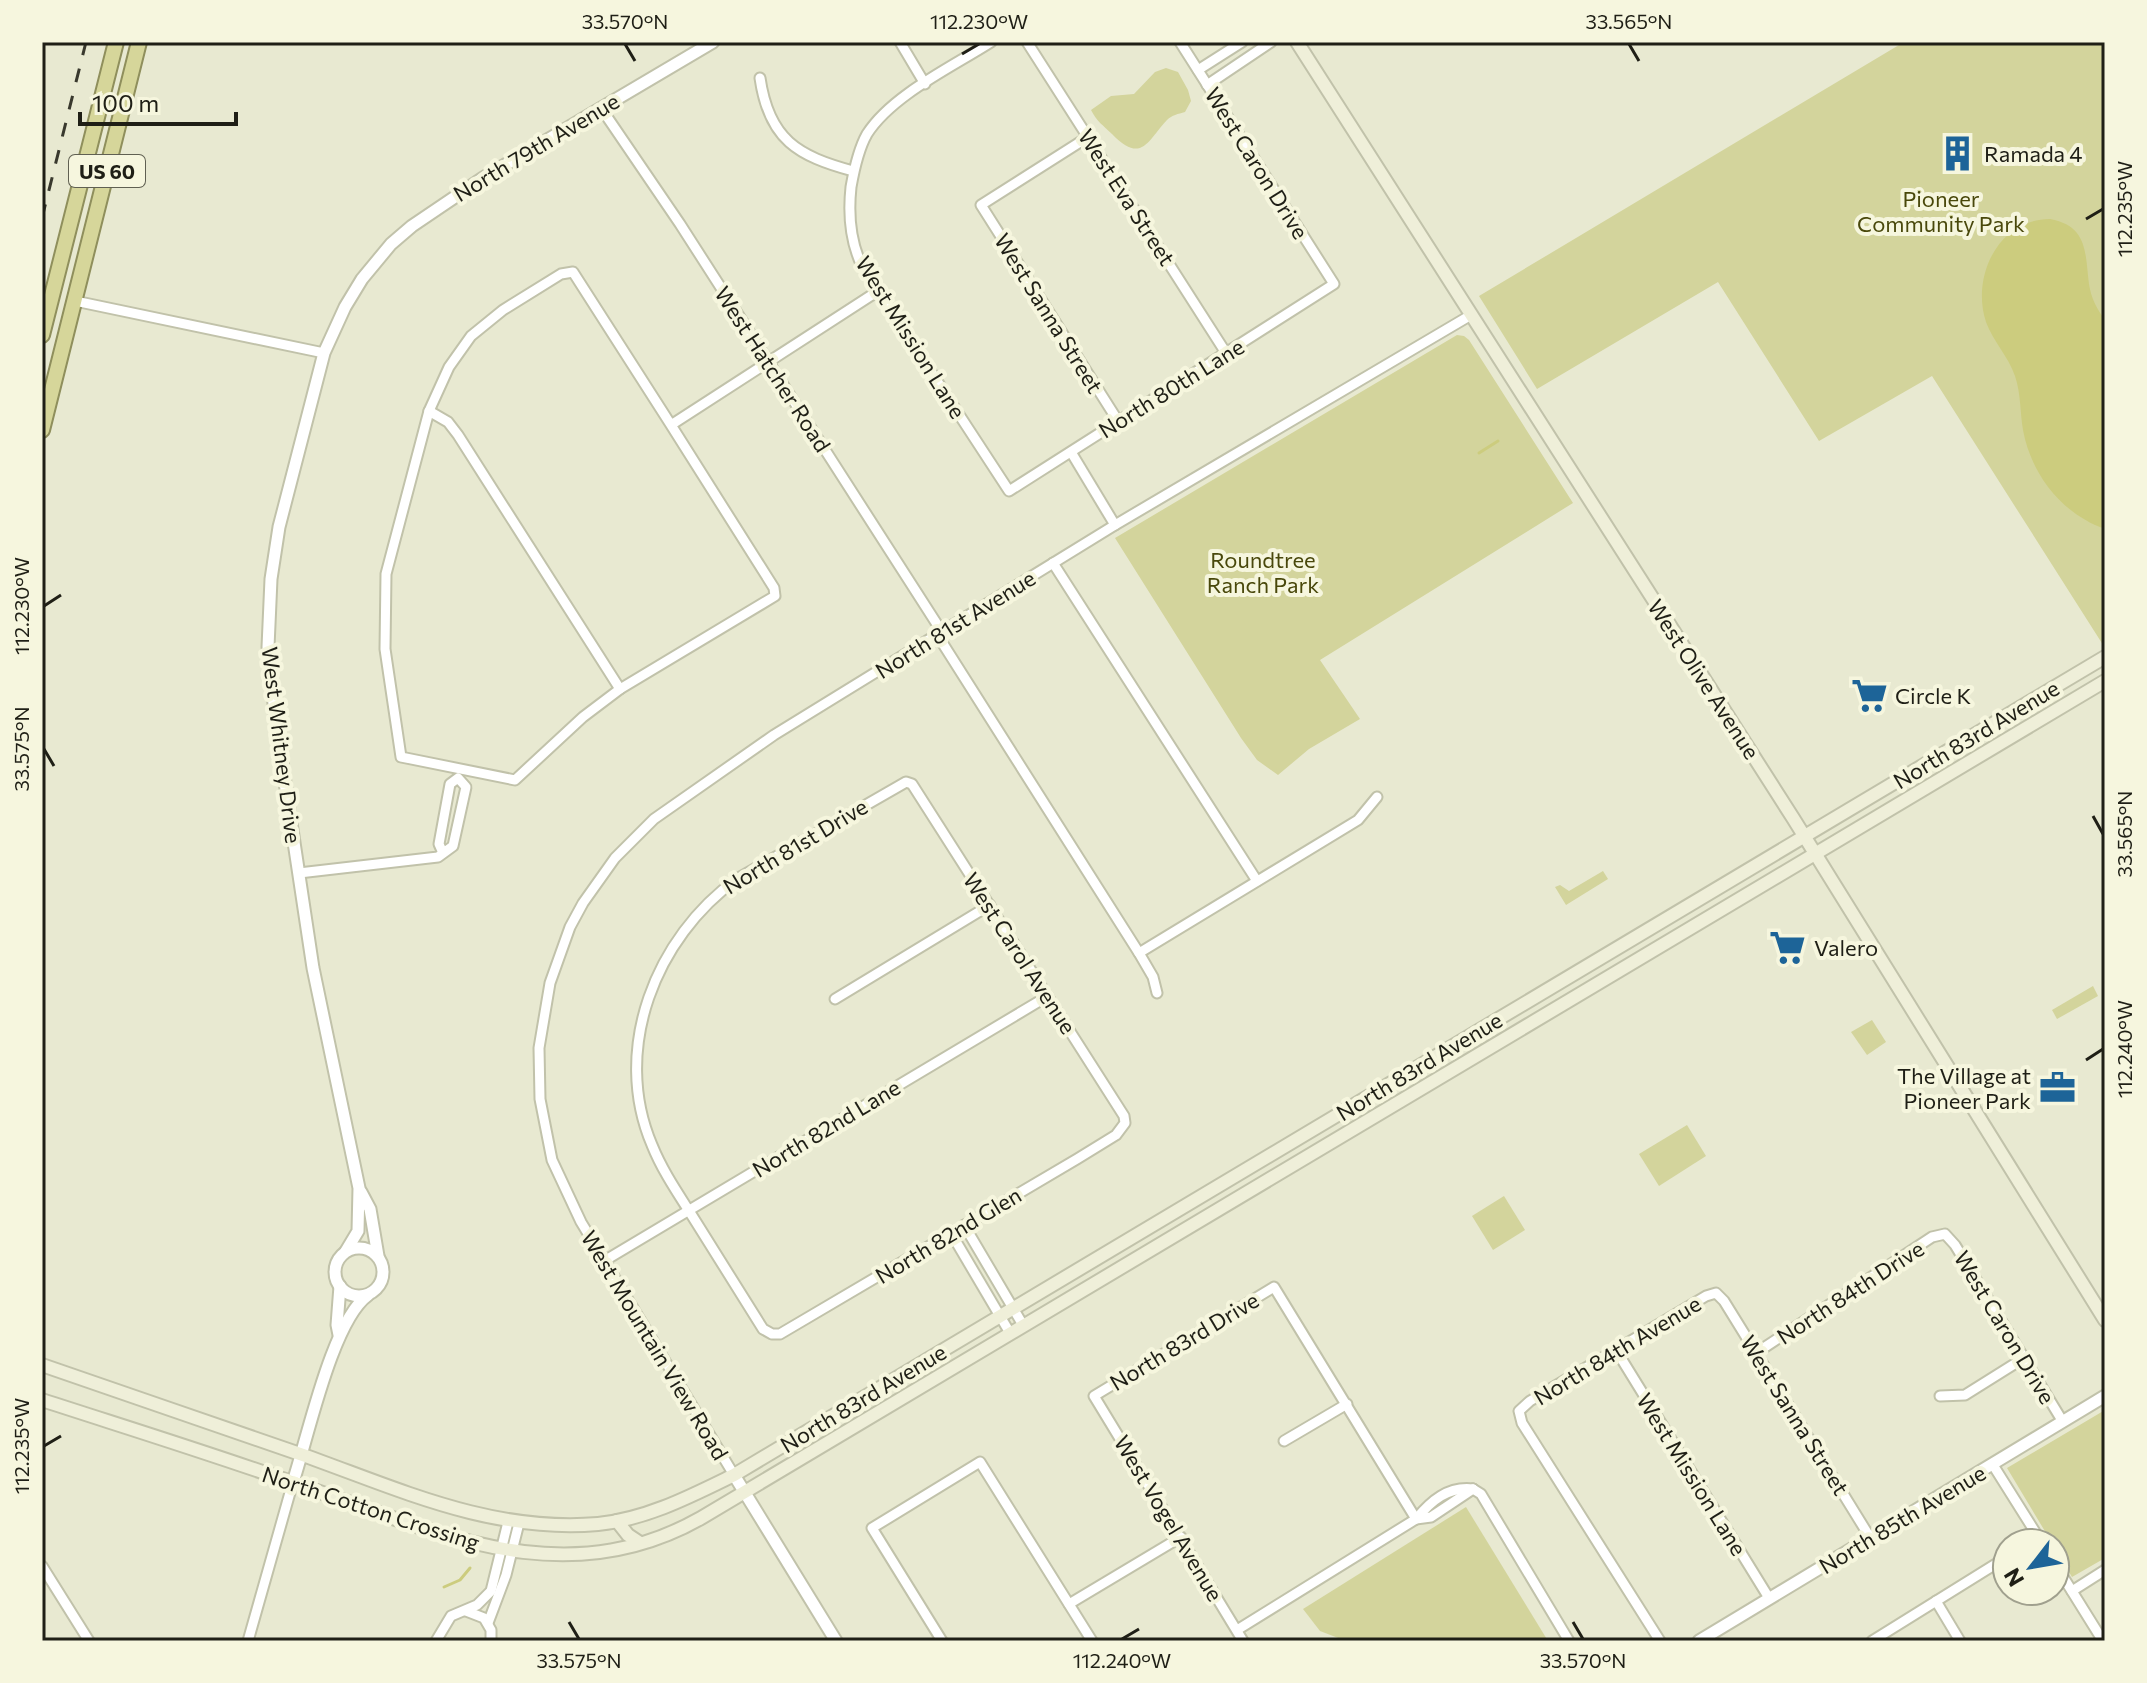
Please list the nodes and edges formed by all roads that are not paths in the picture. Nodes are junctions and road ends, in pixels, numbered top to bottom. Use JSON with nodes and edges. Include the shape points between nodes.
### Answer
{"nodes":[{"id":1,"x":116,"y":42,"type":"edge"},
{"id":2,"x":139,"y":42,"type":"edge"},
{"id":3,"x":713,"y":42,"type":"edge"},
{"id":4,"x":900,"y":42,"type":"edge"},
{"id":5,"x":991,"y":42,"type":"edge"},
{"id":6,"x":1027,"y":42,"type":"edge"},
{"id":7,"x":1180,"y":42,"type":"edge"},
{"id":8,"x":1242,"y":42,"type":"edge"},
{"id":9,"x":1271,"y":42,"type":"edge"},
{"id":10,"x":1297,"y":42,"type":"edge"},
{"id":11,"x":1198,"y":70,"type":"junction"},
{"id":12,"x":760,"y":78,"type":"dead end"},
{"id":13,"x":925,"y":84,"type":"junction"},
{"id":14,"x":1207,"y":85,"type":"junction"},
{"id":15,"x":601,"y":108,"type":"junction"},
{"id":16,"x":1088,"y":137,"type":"junction"},
{"id":17,"x":853,"y":171,"type":"junction"},
{"id":18,"x":371,"y":268,"type":"joint"},
{"id":19,"x":1334,"y":284,"type":"joint"},
{"id":20,"x":878,"y":291,"type":"junction"},
{"id":21,"x":75,"y":301,"type":"junction"},
{"id":22,"x":1471,"y":315,"type":"junction"},
{"id":23,"x":42,"y":335,"type":"edge"},
{"id":24,"x":324,"y":353,"type":"junction"},
{"id":25,"x":1226,"y":353,"type":"junction"},
{"id":26,"x":767,"y":361,"type":"junction"},
{"id":27,"x":429,"y":411,"type":"junction"},
{"id":28,"x":1118,"y":421,"type":"junction"},
{"id":29,"x":671,"y":425,"type":"junction"},
{"id":30,"x":42,"y":430,"type":"edge"},
{"id":31,"x":1071,"y":452,"type":"junction"},
{"id":32,"x":1009,"y":491,"type":"joint"},
{"id":33,"x":1115,"y":525,"type":"junction"},
{"id":34,"x":1053,"y":563,"type":"junction"},
{"id":35,"x":940,"y":634,"type":"junction"},
{"id":36,"x":2105,"y":657,"type":"edge"},
{"id":37,"x":2090,"y":666,"type":"junction"},
{"id":38,"x":2103,"y":682,"type":"edge"},
{"id":39,"x":620,"y":689,"type":"junction"},
{"id":40,"x":459,"y":774,"type":"junction"},
{"id":41,"x":906,"y":782,"type":"joint"},
{"id":42,"x":1377,"y":797,"type":"dead end"},
{"id":43,"x":1804,"y":836,"type":"junction"},
{"id":44,"x":443,"y":853,"type":"junction"},
{"id":45,"x":1815,"y":853,"type":"junction"},
{"id":46,"x":299,"y":873,"type":"junction"},
{"id":47,"x":1257,"y":881,"type":"junction"},
{"id":48,"x":990,"y":905,"type":"junction"},
{"id":49,"x":1139,"y":953,"type":"junction"},
{"id":50,"x":1570,"y":977,"type":"junction"},
{"id":51,"x":1157,"y":993,"type":"dead end"},
{"id":52,"x":1580,"y":993,"type":"junction"},
{"id":53,"x":1048,"y":996,"type":"junction"},
{"id":54,"x":835,"y":999,"type":"dead end"},
{"id":55,"x":542,"y":1027,"type":"joint"},
{"id":56,"x":1121,"y":1128,"type":"joint"},
{"id":57,"x":359,"y":1188,"type":"junction"},
{"id":58,"x":688,"y":1210,"type":"junction"},
{"id":59,"x":964,"y":1225,"type":"junction"},
{"id":60,"x":951,"y":1233,"type":"junction"},
{"id":61,"x":1945,"y":1234,"type":"joint"},
{"id":62,"x":346,"y":1251,"type":"junction"},
{"id":63,"x":378,"y":1256,"type":"junction"},
{"id":64,"x":604,"y":1261,"type":"junction"},
{"id":65,"x":340,"y":1286,"type":"junction"},
{"id":66,"x":1716,"y":1293,"type":"joint"},
{"id":67,"x":368,"y":1295,"type":"junction"},
{"id":68,"x":1012,"y":1308,"type":"junction"},
{"id":69,"x":1000,"y":1315,"type":"junction"},
{"id":70,"x":2105,"y":1320,"type":"edge"},
{"id":71,"x":1023,"y":1325,"type":"junction"},
{"id":72,"x":1010,"y":1333,"type":"junction"},
{"id":73,"x":772,"y":1334,"type":"joint"},
{"id":74,"x":339,"y":1335,"type":"junction"},
{"id":75,"x":1616,"y":1350,"type":"junction"},
{"id":76,"x":1756,"y":1353,"type":"junction"},
{"id":77,"x":2024,"y":1358,"type":"junction"},
{"id":78,"x":42,"y":1365,"type":"edge"},
{"id":79,"x":1094,"y":1396,"type":"joint"},
{"id":80,"x":1940,"y":1396,"type":"dead end"},
{"id":81,"x":2105,"y":1396,"type":"edge"},
{"id":82,"x":42,"y":1400,"type":"edge"},
{"id":83,"x":1347,"y":1404,"type":"junction"},
{"id":84,"x":2063,"y":1422,"type":"junction"},
{"id":85,"x":1284,"y":1441,"type":"dead end"},
{"id":86,"x":302,"y":1455,"type":"junction"},
{"id":87,"x":1993,"y":1465,"type":"junction"},
{"id":88,"x":734,"y":1475,"type":"junction"},
{"id":89,"x":293,"y":1482,"type":"junction"},
{"id":90,"x":744,"y":1492,"type":"junction"},
{"id":91,"x":1416,"y":1519,"type":"junction"},
{"id":92,"x":617,"y":1521,"type":"junction"},
{"id":93,"x":514,"y":1523,"type":"junction"},
{"id":94,"x":2029,"y":1527,"type":"edge"},
{"id":95,"x":1181,"y":1537,"type":"junction"},
{"id":96,"x":1871,"y":1539,"type":"junction"},
{"id":97,"x":640,"y":1543,"type":"junction"},
{"id":98,"x":507,"y":1551,"type":"junction"},
{"id":99,"x":42,"y":1566,"type":"edge"},
{"id":100,"x":1991,"y":1567,"type":"edge"},
{"id":101,"x":2105,"y":1570,"type":"edge"},
{"id":102,"x":2072,"y":1591,"type":"joint"},
{"id":103,"x":1769,"y":1598,"type":"junction"},
{"id":104,"x":1936,"y":1601,"type":"junction"},
{"id":105,"x":1069,"y":1604,"type":"junction"},
{"id":106,"x":466,"y":1611,"type":"junction"},
{"id":107,"x":488,"y":1623,"type":"junction"},
{"id":108,"x":1237,"y":1630,"type":"junction"},
{"id":109,"x":440,"y":1639,"type":"edge"},
{"id":110,"x":89,"y":1641,"type":"edge"},
{"id":111,"x":248,"y":1641,"type":"edge"},
{"id":112,"x":491,"y":1641,"type":"edge"},
{"id":113,"x":836,"y":1641,"type":"edge"},
{"id":114,"x":942,"y":1641,"type":"edge"},
{"id":115,"x":1092,"y":1641,"type":"edge"},
{"id":116,"x":1243,"y":1641,"type":"edge"},
{"id":117,"x":1569,"y":1641,"type":"edge"},
{"id":118,"x":1660,"y":1641,"type":"edge"},
{"id":119,"x":1699,"y":1641,"type":"edge"},
{"id":120,"x":1872,"y":1641,"type":"edge"},
{"id":121,"x":1960,"y":1641,"type":"edge"},
{"id":122,"x":2103,"y":1641,"type":"edge"}],
"edges":[{"from":1,"to":23,"type":"highway","number":"US 60"},
{"from":2,"to":21,"type":"highway","number":"US 60"},
{"from":3,"to":15,"type":"street","name":"North 79th Avenue"},
{"from":4,"to":13,"type":"street"},
{"from":5,"to":13,"type":"street","name":"West Mission Lane"},
{"from":6,"to":16,"type":"street","name":"West Eva Street"},
{"from":7,"to":11,"type":"street","name":"West Caron Drive"},
{"from":8,"to":11,"type":"street"},
{"from":9,"to":14,"type":"street"},
{"from":10,"to":22,"type":"main road","name":"West Olive Avenue"},
{"from":11,"to":14,"type":"street","name":"West Caron Drive"},
{"from":12,"to":17,"type":"street","via":[[774,121],[792,147]]},
{"from":13,"to":17,"type":"street","name":"West Mission Lane","via":[[867,134]]},
{"from":14,"to":19,"type":"street","name":"West Caron Drive"},
{"from":15,"to":18,"type":"street","name":"North 79th Avenue","via":[[438,207],[391,244]]},
{"from":15,"to":26,"type":"street","name":"West Hatcher Road"},
{"from":16,"to":25,"type":"street","name":"West Eva Street"},
{"from":16,"to":28,"type":"street","name":"West Sanna Street","via":[[981,205]]},
{"from":17,"to":20,"type":"street","name":"West Mission Lane","via":[[853,241]]},
{"from":18,"to":24,"type":"street","name":"West Whitney Drive"},
{"from":19,"to":25,"type":"street","name":"North 80th Lane"},
{"from":20,"to":26,"type":"street"},
{"from":20,"to":32,"type":"street","name":"West Mission Lane"},
{"from":21,"to":24,"type":"street"},
{"from":21,"to":30,"type":"highway","number":"US 60"},
{"from":22,"to":33,"type":"street","name":"North 81st Avenue"},
{"from":22,"to":43,"type":"main road","name":"West Olive Avenue"},
{"from":24,"to":46,"type":"street","name":"West Whitney Drive","via":[[279,527],[269,601],[272,695]]},
{"from":25,"to":28,"type":"street","name":"North 80th Lane"},
{"from":26,"to":29,"type":"street"},
{"from":26,"to":35,"type":"street","name":"West Hatcher Road"},
{"from":27,"to":29,"type":"street","via":[[449,367],[471,336],[561,274],[573,272]]},
{"from":27,"to":39,"type":"street","via":[[458,435]]},
{"from":27,"to":40,"type":"street","via":[[386,574],[385,649],[401,757]]},
{"from":28,"to":31,"type":"street","name":"North 80th Lane"},
{"from":29,"to":39,"type":"street","via":[[775,596]]},
{"from":31,"to":32,"type":"street","name":"North 80th Lane"},
{"from":31,"to":33,"type":"street"},
{"from":33,"to":34,"type":"street","name":"North 81st Avenue"},
{"from":34,"to":35,"type":"street","name":"North 81st Avenue"},
{"from":34,"to":47,"type":"street"},
{"from":35,"to":49,"type":"street","name":"West Hatcher Road"},
{"from":35,"to":55,"type":"street","name":"North 81st Avenue","via":[[764,741],[633,837],[570,927],[550,983]]},
{"from":36,"to":37,"type":"main road","name":"North 83rd Avenue"},
{"from":37,"to":38,"type":"main road"},
{"from":37,"to":43,"type":"main road","name":"North 83rd Avenue"},
{"from":38,"to":45,"type":"main road","name":"North 83rd Avenue"},
{"from":39,"to":40,"type":"street","via":[[515,780]]},
{"from":40,"to":44,"type":"street","via":[[450,784],[439,844]]},
{"from":40,"to":44,"type":"street","via":[[466,787],[453,846]]},
{"from":41,"to":48,"type":"street","name":"West Carol Avenue"},
{"from":41,"to":58,"type":"street","name":"North 81st Drive","via":[[737,879],[706,904],[675,942],[655,980],[640,1024],[639,1091],[661,1166]]},
{"from":42,"to":47,"type":"street","via":[[1358,820]]},
{"from":43,"to":45,"type":"main road","name":"West Olive Avenue"},
{"from":43,"to":50,"type":"main road","name":"North 83rd Avenue"},
{"from":44,"to":46,"type":"street","via":[[429,859]]},
{"from":45,"to":52,"type":"main road","name":"North 83rd Avenue"},
{"from":45,"to":70,"type":"main road","name":"West Olive Avenue"},
{"from":46,"to":57,"type":"street","name":"West Whitney Drive","via":[[313,968]]},
{"from":47,"to":49,"type":"street"},
{"from":48,"to":53,"type":"street","name":"West Carol Avenue"},
{"from":48,"to":54,"type":"street"},
{"from":49,"to":51,"type":"street","name":"West Hatcher Road"},
{"from":50,"to":52,"type":"main road"},
{"from":50,"to":68,"type":"main road","name":"North 83rd Avenue"},
{"from":52,"to":71,"type":"main road","name":"North 83rd Avenue"},
{"from":53,"to":56,"type":"street","name":"West Carol Avenue","via":[[1124,1116]]},
{"from":53,"to":58,"type":"street","name":"North 82nd Lane"},
{"from":55,"to":64,"type":"street","name":"West Mountain View Road","via":[[538,1073],[552,1160]]},
{"from":56,"to":59,"type":"street","name":"North 82nd Glen"},
{"from":57,"to":62,"type":"street","name":"West Whitney Drive","via":[[358,1231]]},
{"from":57,"to":63,"type":"street","name":"West Whitney Drive","via":[[370,1209]]},
{"from":58,"to":64,"type":"street","name":"North 82nd Lane"},
{"from":58,"to":73,"type":"street","name":"North 81st Drive","via":[[763,1329]]},
{"from":59,"to":60,"type":"street","name":"North 82nd Glen"},
{"from":59,"to":68,"type":"street"},
{"from":60,"to":69,"type":"street"},
{"from":60,"to":73,"type":"street","name":"North 82nd Glen"},
{"from":61,"to":76,"type":"street","name":"North 84th Drive","via":[[1932,1237]]},
{"from":61,"to":77,"type":"street","name":"West Caron Drive"},
{"from":62,"to":63,"type":"street","via":[[367,1248]]},
{"from":62,"to":65,"type":"street","name":"West Whitney Drive","via":[[335,1269]]},
{"from":63,"to":67,"type":"street","name":"West Whitney Drive","via":[[383,1278]]},
{"from":64,"to":88,"type":"street","name":"West Mountain View Road"},
{"from":65,"to":67,"type":"street","via":[[349,1294]]},
{"from":65,"to":74,"type":"street","name":"West Whitney Drive"},
{"from":66,"to":75,"type":"street","name":"North 84th Avenue"},
{"from":66,"to":76,"type":"street","name":"West Sanna Street"},
{"from":67,"to":74,"type":"street","name":"West Whitney Drive"},
{"from":68,"to":69,"type":"main road","name":"North 83rd Avenue"},
{"from":68,"to":71,"type":"street"},
{"from":69,"to":72,"type":"street"},
{"from":69,"to":88,"type":"main road","name":"North 83rd Avenue"},
{"from":71,"to":72,"type":"main road","name":"North 83rd Avenue"},
{"from":72,"to":90,"type":"main road","name":"North 83rd Avenue"},
{"from":74,"to":86,"type":"street","name":"West Whitney Drive"},
{"from":75,"to":103,"type":"street","name":"West Mission Lane"},
{"from":75,"to":118,"type":"street","name":"North 84th Avenue","via":[[1519,1411]]},
{"from":76,"to":96,"type":"street","name":"West Sanna Street"},
{"from":77,"to":80,"type":"street","via":[[1965,1395]]},
{"from":77,"to":84,"type":"street","name":"West Caron Drive"},
{"from":78,"to":86,"type":"main road","name":"North Cotton Crossing"},
{"from":79,"to":83,"type":"street","name":"North 83rd Drive","via":[[1274,1287]]},
{"from":79,"to":95,"type":"street","name":"West Vogel Avenue"},
{"from":81,"to":84,"type":"street","name":"North 85th Avenue"},
{"from":82,"to":89,"type":"main road","name":"North Cotton Crossing"},
{"from":83,"to":85,"type":"street"},
{"from":83,"to":91,"type":"street"},
{"from":84,"to":87,"type":"street","name":"North 85th Avenue"},
{"from":86,"to":89,"type":"street","name":"West Whitney Drive"},
{"from":86,"to":93,"type":"main road","name":"North Cotton Crossing","via":[[447,1506]]},
{"from":87,"to":94,"type":"street"},
{"from":87,"to":96,"type":"street","name":"North 85th Avenue"},
{"from":88,"to":90,"type":"street","name":"West Mountain View Road"},
{"from":88,"to":92,"type":"main road","name":"North Cotton Crossing","via":[[671,1505]]},
{"from":89,"to":98,"type":"main road","name":"North Cotton Crossing","via":[[435,1533]]},
{"from":89,"to":111,"type":"street"},
{"from":90,"to":97,"type":"main road","name":"North Cotton Crossing","via":[[683,1528]]},
{"from":90,"to":113,"type":"street","name":"West Mountain View Road"},
{"from":91,"to":108,"type":"street"},
{"from":91,"to":117,"type":"street","via":[[1428,1504],[1453,1489],[1481,1494]]},
{"from":92,"to":93,"type":"main road","name":"North Cotton Crossing"},
{"from":92,"to":97,"type":"main road"},
{"from":93,"to":98,"type":"street"},
{"from":95,"to":105,"type":"street"},
{"from":95,"to":108,"type":"street","name":"West Vogel Avenue"},
{"from":96,"to":103,"type":"street","name":"North 85th Avenue"},
{"from":97,"to":98,"type":"main road","name":"North Cotton Crossing","via":[[571,1554]]},
{"from":98,"to":106,"type":"street","via":[[491,1591]]},
{"from":98,"to":107,"type":"street"},
{"from":99,"to":110,"type":"street"},
{"from":100,"to":104,"type":"street"},
{"from":101,"to":102,"type":"street"},
{"from":102,"to":122,"type":"street"},
{"from":103,"to":119,"type":"street","name":"North 85th Avenue"},
{"from":104,"to":120,"type":"street"},
{"from":104,"to":121,"type":"street"},
{"from":105,"to":114,"type":"street","via":[[980,1462],[872,1528]]},
{"from":105,"to":115,"type":"street"},
{"from":106,"to":107,"type":"street"},
{"from":106,"to":109,"type":"street","via":[[451,1616]]},
{"from":107,"to":112,"type":"street"},
{"from":108,"to":116,"type":"street","name":"West Vogel Avenue"}]}
